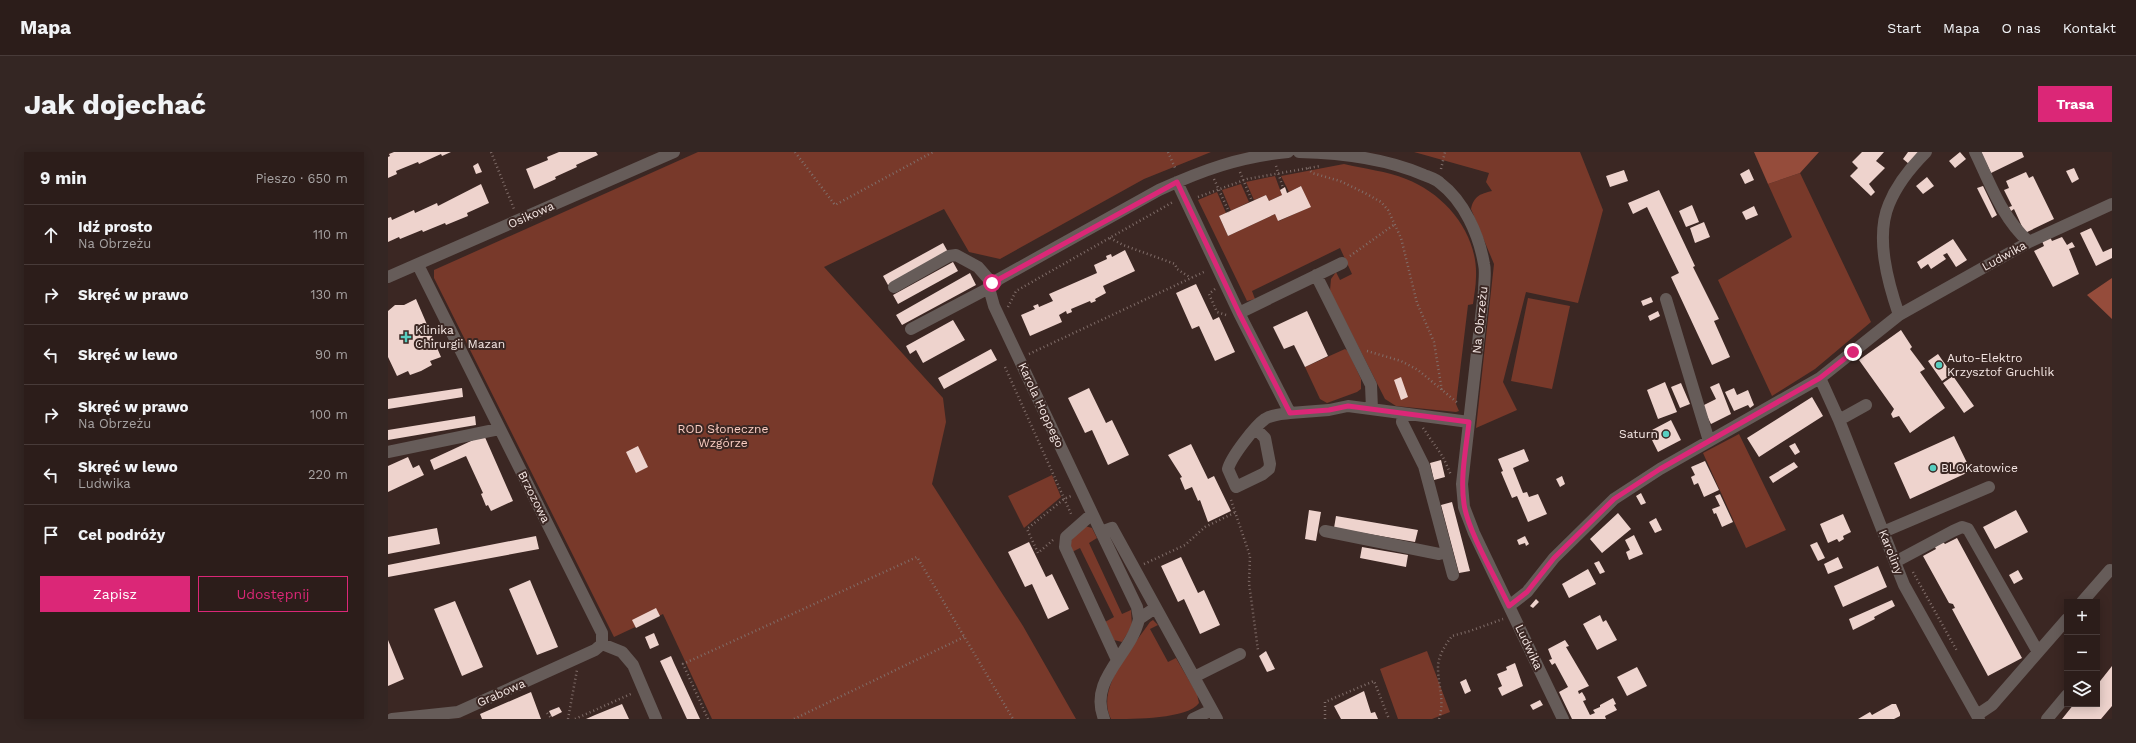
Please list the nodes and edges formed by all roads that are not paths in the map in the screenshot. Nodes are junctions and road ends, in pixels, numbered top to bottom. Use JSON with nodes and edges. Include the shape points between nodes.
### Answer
{"nodes":[{"id":1,"x":674,"y":152,"type":"edge"},
{"id":2,"x":1288,"y":152,"type":"edge"},
{"id":3,"x":1299,"y":152,"type":"edge"},
{"id":4,"x":1926,"y":152,"type":"edge"},
{"id":5,"x":1975,"y":152,"type":"edge"},
{"id":6,"x":1179,"y":181,"type":"junction"},
{"id":7,"x":2112,"y":204,"type":"edge"},
{"id":8,"x":2029,"y":242,"type":"junction"},
{"id":9,"x":1342,"y":263,"type":"road end"},
{"id":10,"x":418,"y":265,"type":"junction"},
{"id":11,"x":1316,"y":275,"type":"junction"},
{"id":12,"x":388,"y":277,"type":"edge"},
{"id":13,"x":894,"y":287,"type":"dead end"},
{"id":14,"x":990,"y":289,"type":"junction"},
{"id":15,"x":1666,"y":299,"type":"dead end"},
{"id":16,"x":1900,"y":315,"type":"junction"},
{"id":17,"x":1234,"y":316,"type":"junction"},
{"id":18,"x":911,"y":329,"type":"dead end"},
{"id":19,"x":1820,"y":378,"type":"junction"},
{"id":20,"x":1866,"y":405,"type":"dead end"},
{"id":21,"x":1372,"y":409,"type":"junction"},
{"id":22,"x":1290,"y":413,"type":"junction"},
{"id":23,"x":1403,"y":414,"type":"junction"},
{"id":24,"x":1839,"y":420,"type":"junction"},
{"id":25,"x":1465,"y":421,"type":"junction"},
{"id":26,"x":499,"y":429,"type":"junction"},
{"id":27,"x":1256,"y":429,"type":"junction"},
{"id":28,"x":1709,"y":441,"type":"junction"},
{"id":29,"x":388,"y":452,"type":"edge"},
{"id":30,"x":1989,"y":487,"type":"dead end"},
{"id":31,"x":1092,"y":514,"type":"junction"},
{"id":32,"x":1326,"y":531,"type":"dead end"},
{"id":33,"x":1101,"y":532,"type":"junction"},
{"id":34,"x":1883,"y":532,"type":"junction"},
{"id":35,"x":1447,"y":552,"type":"junction"},
{"id":36,"x":1900,"y":559,"type":"junction"},
{"id":37,"x":2110,"y":570,"type":"dead end"},
{"id":38,"x":1453,"y":575,"type":"dead end"},
{"id":39,"x":2085,"y":599,"type":"edge"},
{"id":40,"x":1155,"y":608,"type":"junction"},
{"id":41,"x":1508,"y":612,"type":"junction"},
{"id":42,"x":1139,"y":619,"type":"junction"},
{"id":43,"x":2064,"y":622,"type":"edge"},
{"id":44,"x":602,"y":644,"type":"junction"},
{"id":45,"x":2038,"y":652,"type":"junction"},
{"id":46,"x":1240,"y":654,"type":"dead end"},
{"id":47,"x":1117,"y":660,"type":"junction"},
{"id":48,"x":1194,"y":677,"type":"junction"},
{"id":49,"x":2064,"y":698,"type":"edge"},
{"id":50,"x":1214,"y":714,"type":"edge"},
{"id":51,"x":459,"y":716,"type":"edge"},
{"id":52,"x":1978,"y":717,"type":"edge"},
{"id":53,"x":392,"y":719,"type":"edge"},
{"id":54,"x":656,"y":719,"type":"edge"},
{"id":55,"x":1104,"y":719,"type":"edge"},
{"id":56,"x":1192,"y":719,"type":"edge"},
{"id":57,"x":1562,"y":719,"type":"edge"},
{"id":58,"x":2047,"y":719,"type":"edge"}],
"edges":[{"from":1,"to":10,"type":"street","name":"Osikowa"},
{"from":2,"to":6,"type":"street","via":[[1236,160]]},
{"from":3,"to":25,"type":"street","name":"Na Obrzeżu","via":[[1363,157],[1408,168],[1439,181],[1465,212],[1481,249],[1484,266],[1484,291]]},
{"from":4,"to":16,"type":"street","via":[[1912,166],[1888,205],[1884,245],[1892,296]]},
{"from":5,"to":8,"type":"street","via":[[2000,205],[2015,230]]},
{"from":6,"to":14,"type":"street"},
{"from":6,"to":17,"type":"street","via":[[1217,266]]},
{"from":7,"to":8,"type":"street","name":"Ludwika"},
{"from":8,"to":16,"type":"street","name":"Ludwika"},
{"from":9,"to":11,"type":"street"},
{"from":10,"to":12,"type":"street","name":"Osikowa"},
{"from":10,"to":26,"type":"street","name":"Brzozowa"},
{"from":11,"to":17,"type":"street"},
{"from":11,"to":21,"type":"street","via":[[1371,385]]},
{"from":13,"to":14,"type":"street","name":"Karola Hoppego","via":[[949,256],[956,255],[978,267]]},
{"from":14,"to":18,"type":"street"},
{"from":14,"to":31,"type":"street","name":"Karola Hoppego"},
{"from":15,"to":28,"type":"street"},
{"from":16,"to":19,"type":"street","name":"Ludwika"},
{"from":17,"to":22,"type":"street"},
{"from":19,"to":24,"type":"street","name":"Karoliny"},
{"from":19,"to":28,"type":"street","name":"Ludwika"},
{"from":20,"to":24,"type":"street"},
{"from":21,"to":22,"type":"street","via":[[1348,406]]},
{"from":21,"to":23,"type":"street"},
{"from":22,"to":27,"type":"street","via":[[1274,414]]},
{"from":23,"to":25,"type":"street"},
{"from":23,"to":35,"type":"street","via":[[1402,422],[1424,466]]},
{"from":24,"to":34,"type":"street","name":"Karoliny"},
{"from":25,"to":41,"type":"street","name":"Na Obrzeżu","via":[[1462,484],[1464,507]]},
{"from":26,"to":29,"type":"street"},
{"from":26,"to":44,"type":"street","name":"Brzozowa","via":[[602,633]]},
{"from":27,"to":27,"type":"street","via":[[1231,459],[1228,469],[1236,487],[1269,469],[1264,438]]},
{"from":28,"to":41,"type":"street","name":"Ludwika","via":[[1614,499],[1554,558]]},
{"from":30,"to":34,"type":"street"},
{"from":31,"to":33,"type":"street","name":"Karola Hoppego"},
{"from":31,"to":47,"type":"street","via":[[1066,537],[1065,547]]},
{"from":32,"to":35,"type":"street","via":[[1439,554]]},
{"from":33,"to":40,"type":"street","via":[[1112,528]]},
{"from":33,"to":42,"type":"street","name":"Karola Hoppego","via":[[1136,607]]},
{"from":34,"to":36,"type":"street","name":"Karoliny"},
{"from":35,"to":38,"type":"street"},
{"from":36,"to":45,"type":"street","via":[[1962,527],[1968,529]]},
{"from":36,"to":52,"type":"street","name":"Karoliny","via":[[1904,585]]},
{"from":37,"to":39,"type":"street"},
{"from":40,"to":42,"type":"street"},
{"from":40,"to":48,"type":"street"},
{"from":41,"to":57,"type":"street","name":"Ludwika"},
{"from":42,"to":47,"type":"street","via":[[1136,631]]},
{"from":43,"to":45,"type":"street"},
{"from":44,"to":51,"type":"street","name":"Grabowa","via":[[595,650]]},
{"from":44,"to":54,"type":"street","via":[[622,652],[633,665]]},
{"from":45,"to":52,"type":"street","via":[[1992,705]]},
{"from":46,"to":48,"type":"street"},
{"from":47,"to":55,"type":"street","via":[[1102,688],[1100,703]]},
{"from":48,"to":50,"type":"street"},
{"from":49,"to":58,"type":"street"},
{"from":50,"to":56,"type":"street"},
{"from":51,"to":53,"type":"street","name":"Grabowa"}]}
